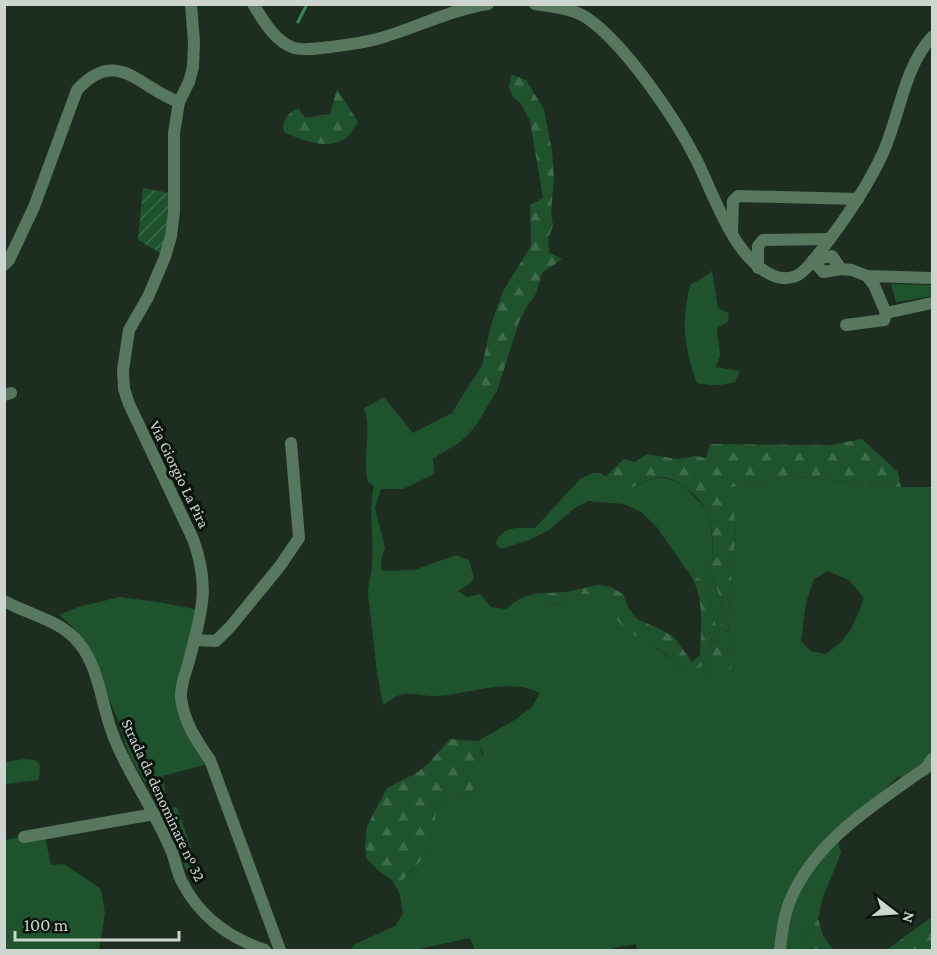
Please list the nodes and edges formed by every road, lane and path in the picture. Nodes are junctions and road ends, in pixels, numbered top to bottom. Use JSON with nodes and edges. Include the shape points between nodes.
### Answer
{"nodes":[{"id":1,"x":191,"y":4,"type":"edge"},
{"id":2,"x":253,"y":4,"type":"edge"},
{"id":3,"x":488,"y":4,"type":"edge"},
{"id":4,"x":535,"y":4,"type":"edge"},
{"id":5,"x":933,"y":37,"type":"edge"},
{"id":6,"x":179,"y":102,"type":"junction"},
{"id":7,"x":858,"y":199,"type":"junction"},
{"id":8,"x":732,"y":233,"type":"junction"},
{"id":9,"x":830,"y":239,"type":"junction"},
{"id":10,"x":813,"y":260,"type":"junction"},
{"id":11,"x":4,"y":265,"type":"edge"},
{"id":12,"x":758,"y":268,"type":"junction"},
{"id":13,"x":867,"y":276,"type":"junction"},
{"id":14,"x":933,"y":278,"type":"edge"},
{"id":15,"x":933,"y":303,"type":"edge"},
{"id":16,"x":886,"y":313,"type":"junction"},
{"id":17,"x":846,"y":326,"type":"dead end"},
{"id":18,"x":291,"y":443,"type":"dead end"},
{"id":19,"x":4,"y":601,"type":"edge"},
{"id":20,"x":194,"y":640,"type":"junction"},
{"id":21,"x":933,"y":759,"type":"edge"},
{"id":22,"x":154,"y":814,"type":"junction"},
{"id":23,"x":24,"y":837,"type":"dead end"},
{"id":24,"x":266,"y":951,"type":"edge"},
{"id":25,"x":280,"y":951,"type":"edge"},
{"id":26,"x":780,"y":951,"type":"edge"}],
"edges":[{"from":1,"to":6,"type":"street","name":"Via Giorgio La Pira","via":[[193,67]]},
{"from":2,"to":3,"type":"street","via":[[282,42],[310,49],[378,39]]},
{"from":4,"to":8,"type":"street","via":[[559,7],[585,17],[623,53],[681,133]]},
{"from":5,"to":7,"type":"street","via":[[916,61],[892,133]]},
{"from":6,"to":11,"type":"street","via":[[126,73],[100,71],[88,78],[78,90],[34,207]]},
{"from":6,"to":20,"type":"street","name":"Via Giorgio La Pira","via":[[174,133],[171,236],[148,297],[129,330],[123,370],[129,404],[200,556],[205,593]]},
{"from":7,"to":8,"type":"street","via":[[738,196],[733,201]]},
{"from":7,"to":9,"type":"street"},
{"from":8,"to":12,"type":"street"},
{"from":9,"to":10,"type":"street"},
{"from":9,"to":12,"type":"street","via":[[763,240],[758,246]]},
{"from":10,"to":12,"type":"street","via":[[791,278],[779,278]]},
{"from":10,"to":13,"type":"street","via":[[823,272],[841,269]]},
{"from":13,"to":14,"type":"street"},
{"from":13,"to":16,"type":"street"},
{"from":15,"to":16,"type":"street"},
{"from":16,"to":17,"type":"street","via":[[884,320]]},
{"from":18,"to":20,"type":"street","via":[[300,538],[216,641]]},
{"from":19,"to":22,"type":"street","name":"Strada da denominare nº 32","via":[[58,626],[80,644],[90,661],[123,759]]},
{"from":20,"to":25,"type":"street","name":"Via Giorgio La Pira","via":[[181,695],[184,714],[192,736],[210,760]]},
{"from":21,"to":26,"type":"street","via":[[854,820],[805,870],[783,923]]},
{"from":22,"to":23,"type":"street"},
{"from":22,"to":24,"type":"street","name":"Strada da denominare nº 32","via":[[180,879],[194,902],[236,939]]}]}
